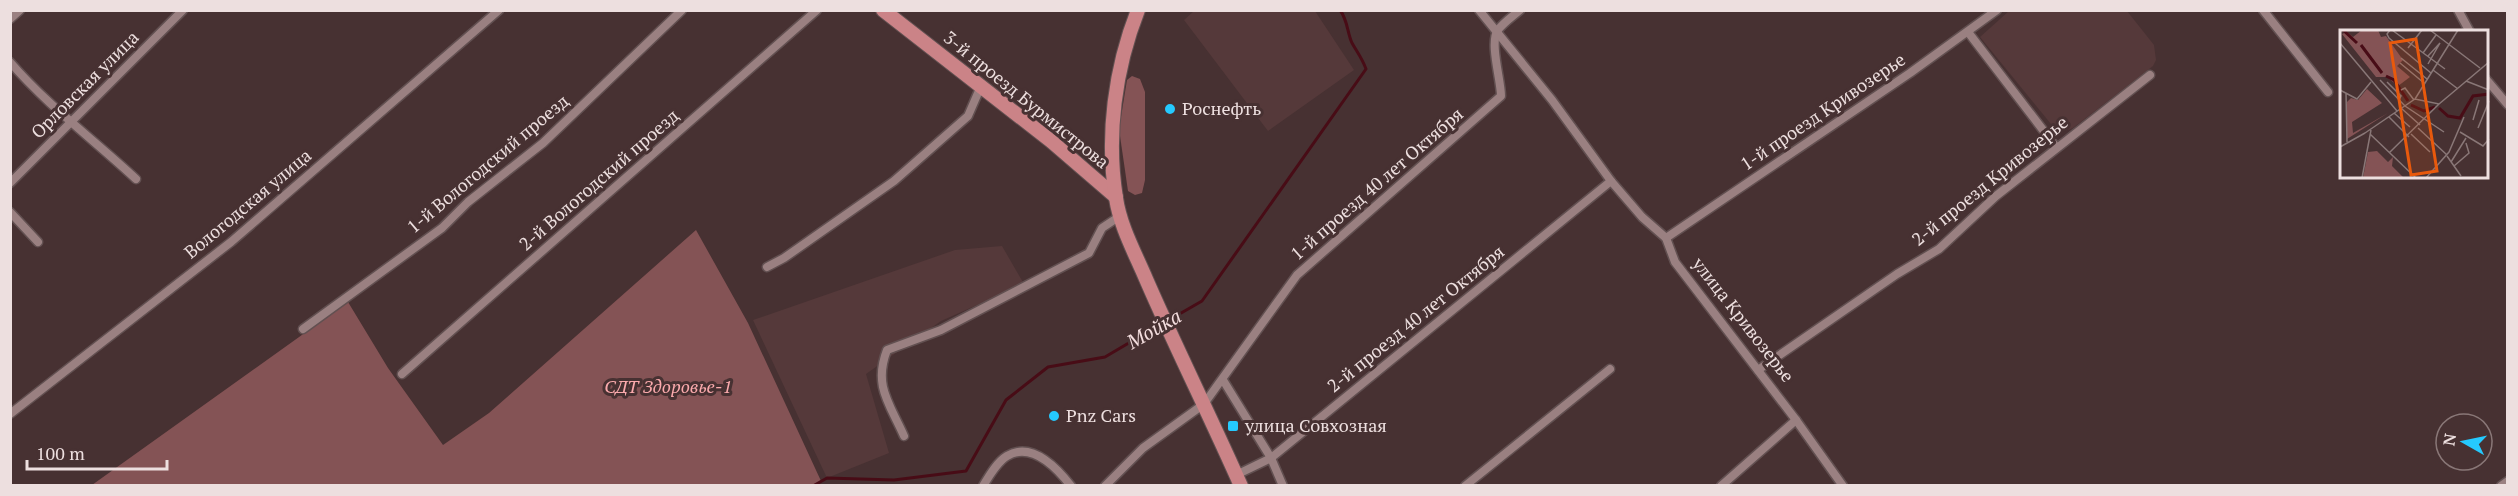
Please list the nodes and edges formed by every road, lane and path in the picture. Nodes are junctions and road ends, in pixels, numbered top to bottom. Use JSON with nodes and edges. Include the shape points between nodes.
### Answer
{"nodes":[{"id":1,"x":20,"y":10,"type":"edge"},
{"id":2,"x":183,"y":10,"type":"edge"},
{"id":3,"x":499,"y":10,"type":"edge"},
{"id":4,"x":682,"y":10,"type":"edge"},
{"id":5,"x":817,"y":10,"type":"edge"},
{"id":6,"x":883,"y":10,"type":"edge"},
{"id":7,"x":1138,"y":10,"type":"edge"},
{"id":8,"x":1479,"y":10,"type":"edge"},
{"id":9,"x":1520,"y":10,"type":"edge"},
{"id":10,"x":1996,"y":10,"type":"edge"},
{"id":11,"x":2263,"y":10,"type":"edge"},
{"id":12,"x":2458,"y":10,"type":"edge"},
{"id":13,"x":10,"y":19,"type":"edge"},
{"id":14,"x":2469,"y":30,"type":"edge"},
{"id":15,"x":1497,"y":31,"type":"junction"},
{"id":16,"x":1968,"y":32,"type":"junction"},
{"id":17,"x":10,"y":62,"type":"edge"},
{"id":18,"x":2150,"y":75,"type":"dead end"},
{"id":19,"x":2488,"y":81,"type":"edge"},
{"id":20,"x":981,"y":86,"type":"junction"},
{"id":21,"x":2328,"y":92,"type":"dead end"},
{"id":22,"x":2508,"y":105,"type":"edge"},
{"id":23,"x":73,"y":121,"type":"junction"},
{"id":24,"x":2056,"y":147,"type":"junction"},
{"id":25,"x":136,"y":179,"type":"dead end"},
{"id":26,"x":1611,"y":181,"type":"junction"},
{"id":27,"x":10,"y":183,"type":"edge"},
{"id":28,"x":1116,"y":198,"type":"junction"},
{"id":29,"x":10,"y":212,"type":"edge"},
{"id":30,"x":1120,"y":216,"type":"junction"},
{"id":31,"x":1666,"y":238,"type":"junction"},
{"id":32,"x":38,"y":242,"type":"dead end"},
{"id":33,"x":766,"y":267,"type":"dead end"},
{"id":34,"x":303,"y":329,"type":"dead end"},
{"id":35,"x":1610,"y":369,"type":"dead end"},
{"id":36,"x":1758,"y":370,"type":"junction"},
{"id":37,"x":402,"y":374,"type":"dead end"},
{"id":38,"x":1223,"y":380,"type":"junction"},
{"id":39,"x":1204,"y":404,"type":"junction"},
{"id":40,"x":10,"y":414,"type":"edge"},
{"id":41,"x":1796,"y":420,"type":"junction"},
{"id":42,"x":904,"y":436,"type":"dead end"},
{"id":43,"x":1271,"y":458,"type":"junction"},
{"id":44,"x":1238,"y":480,"type":"edge"},
{"id":45,"x":2508,"y":481,"type":"edge"},
{"id":46,"x":983,"y":486,"type":"edge"},
{"id":47,"x":1071,"y":486,"type":"edge"},
{"id":48,"x":1105,"y":486,"type":"edge"},
{"id":49,"x":1283,"y":486,"type":"edge"},
{"id":50,"x":1465,"y":486,"type":"edge"},
{"id":51,"x":1721,"y":486,"type":"edge"},
{"id":52,"x":1843,"y":486,"type":"edge"},
{"id":53,"x":2501,"y":486,"type":"edge"}],
"edges":[{"from":1,"to":13,"type":"street"},
{"from":2,"to":23,"type":"street","name":"Орловская улица"},
{"from":3,"to":40,"type":"street","name":"Вологодская улица","via":[[231,243]]},
{"from":4,"to":34,"type":"street","name":"1-й Вологодский проезд","via":[[543,143],[468,202],[442,228]]},
{"from":5,"to":37,"type":"street","name":"2-й Вологодский проезд"},
{"from":6,"to":20,"type":"main road","name":"3-й проезд Бурмистрова"},
{"from":7,"to":28,"type":"main road","via":[[1117,84],[1112,146]]},
{"from":8,"to":15,"type":"street","name":"улица Кривозерье"},
{"from":9,"to":15,"type":"street"},
{"from":10,"to":16,"type":"street","name":"1-й проезд Кривозерье"},
{"from":11,"to":21,"type":"street"},
{"from":12,"to":14,"type":"street"},
{"from":15,"to":26,"type":"street","name":"улица Кривозерье"},
{"from":15,"to":38,"type":"street","name":"1-й проезд 40 лет Октября","via":[[1494,48],[1501,96],[1297,275]]},
{"from":16,"to":24,"type":"street"},
{"from":16,"to":31,"type":"street","name":"1-й проезд Кривозерье"},
{"from":17,"to":23,"type":"street","via":[[43,98]]},
{"from":18,"to":24,"type":"street","name":"2-й проезд Кривозерье"},
{"from":19,"to":22,"type":"street"},
{"from":20,"to":28,"type":"main road","name":"3-й проезд Бурмистрова","via":[[1088,170]]},
{"from":20,"to":33,"type":"street","via":[[968,116],[894,181]]},
{"from":23,"to":25,"type":"street"},
{"from":23,"to":27,"type":"street","name":"Орловская улица"},
{"from":24,"to":36,"type":"street","name":"2-й проезд Кривозерье","via":[[1940,249]]},
{"from":26,"to":31,"type":"street","name":"улица Кривозерье","via":[[1642,218]]},
{"from":26,"to":43,"type":"street","name":"2-й проезд 40 лет Октября"},
{"from":28,"to":30,"type":"main road"},
{"from":29,"to":32,"type":"street"},
{"from":30,"to":39,"type":"main road"},
{"from":30,"to":42,"type":"street","via":[[1102,228],[1089,254],[940,330],[887,350],[880,381]]},
{"from":31,"to":36,"type":"street","name":"улица Кривозерье","via":[[1675,262]]},
{"from":35,"to":50,"type":"street"},
{"from":36,"to":41,"type":"street","name":"улица Кривозерье"},
{"from":38,"to":39,"type":"street"},
{"from":38,"to":43,"type":"street"},
{"from":39,"to":44,"type":"main road"},
{"from":39,"to":48,"type":"street","via":[[1143,448]]},
{"from":41,"to":51,"type":"street"},
{"from":41,"to":52,"type":"street","name":"улица Кривозерье"},
{"from":43,"to":44,"type":"street","name":"2-й проезд 40 лет Октября"},
{"from":43,"to":49,"type":"street"},
{"from":45,"to":53,"type":"street"},
{"from":46,"to":47,"type":"street","via":[[1003,459],[1022,453],[1050,462]]}]}
